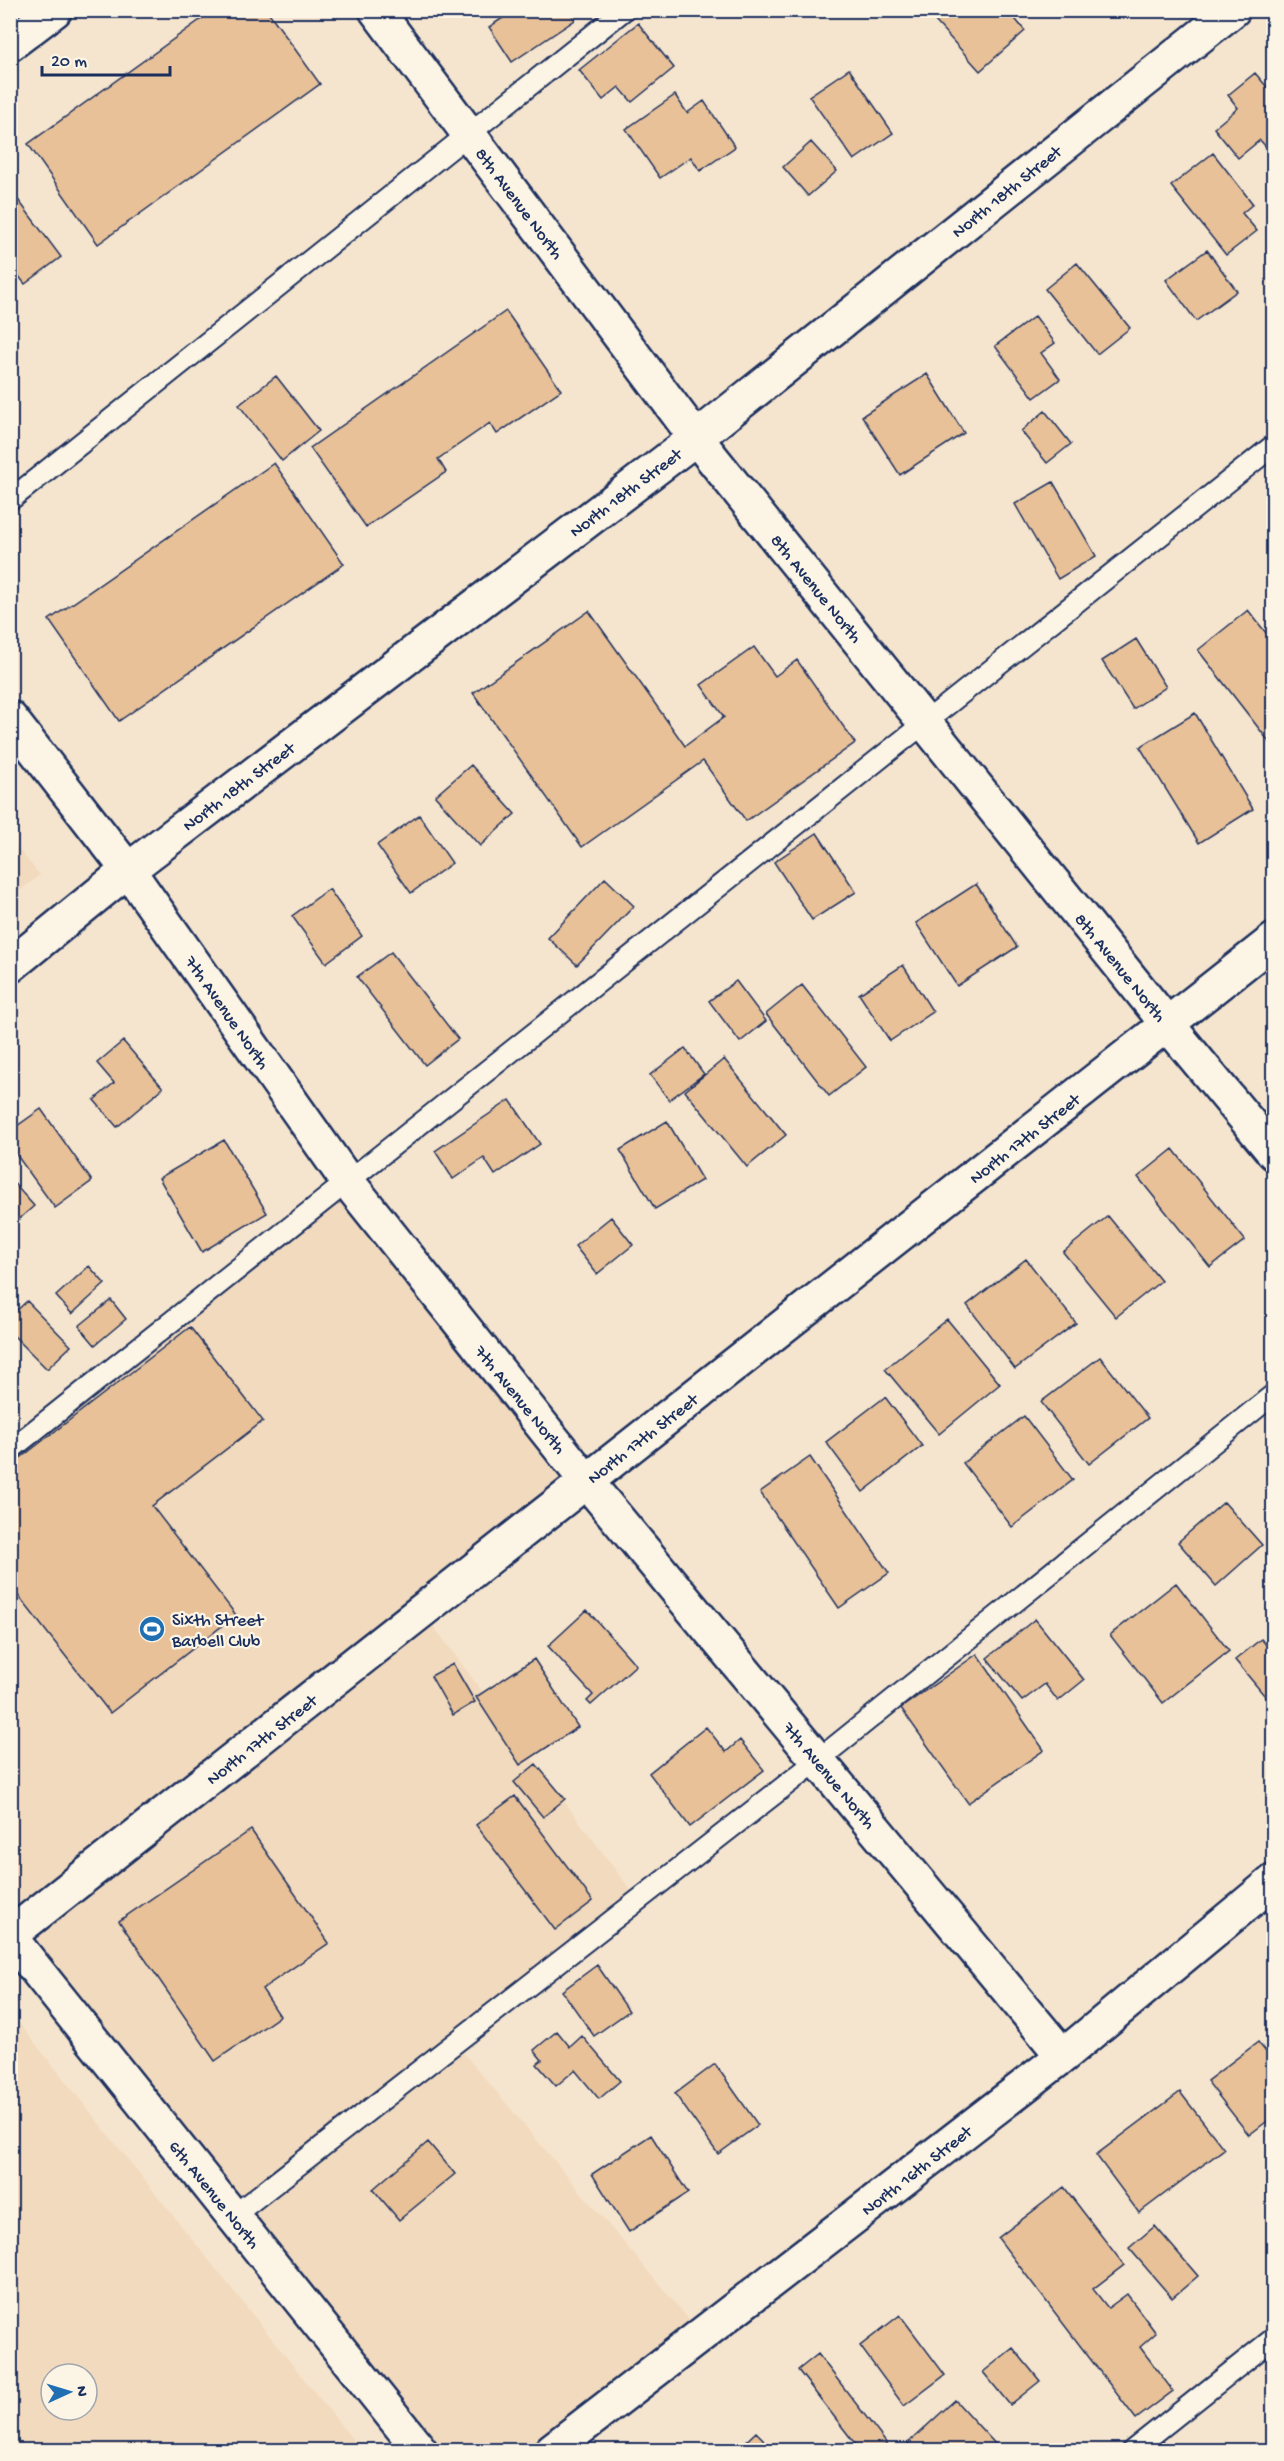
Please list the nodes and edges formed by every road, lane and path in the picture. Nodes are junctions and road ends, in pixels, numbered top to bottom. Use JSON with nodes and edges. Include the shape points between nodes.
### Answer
{"nodes":[{"id":1,"x":55,"y":10,"type":"edge"},
{"id":2,"x":376,"y":10,"type":"edge"},
{"id":3,"x":624,"y":10,"type":"edge"},
{"id":4,"x":1233,"y":10,"type":"edge"},
{"id":5,"x":10,"y":44,"type":"edge"},
{"id":6,"x":468,"y":133,"type":"junction"},
{"id":7,"x":696,"y":438,"type":"junction"},
{"id":8,"x":1274,"y":445,"type":"edge"},
{"id":9,"x":10,"y":500,"type":"edge"},
{"id":10,"x":10,"y":718,"type":"edge"},
{"id":11,"x":926,"y":724,"type":"junction"},
{"id":12,"x":128,"y":870,"type":"junction"},
{"id":13,"x":1274,"y":940,"type":"edge"},
{"id":14,"x":10,"y":966,"type":"edge"},
{"id":15,"x":1168,"y":1025,"type":"junction"},
{"id":16,"x":1274,"y":1153,"type":"edge"},
{"id":17,"x":348,"y":1182,"type":"junction"},
{"id":18,"x":1274,"y":1394,"type":"edge"},
{"id":19,"x":10,"y":1450,"type":"edge"},
{"id":20,"x":587,"y":1482,"type":"junction"},
{"id":21,"x":818,"y":1761,"type":"junction"},
{"id":22,"x":1274,"y":1881,"type":"edge"},
{"id":23,"x":10,"y":1936,"type":"edge"},
{"id":24,"x":1063,"y":2056,"type":"junction"},
{"id":25,"x":233,"y":2216,"type":"junction"},
{"id":26,"x":1274,"y":2338,"type":"edge"},
{"id":27,"x":420,"y":2451,"type":"edge"},
{"id":28,"x":552,"y":2451,"type":"edge"},
{"id":29,"x":1133,"y":2451,"type":"edge"}],
"edges":[{"from":1,"to":5,"type":"street"},
{"from":2,"to":6,"type":"street","name":"8th Avenue North"},
{"from":3,"to":6,"type":"lane"},
{"from":4,"to":7,"type":"street","name":"North 18th Street"},
{"from":6,"to":7,"type":"street","name":"8th Avenue North"},
{"from":6,"to":9,"type":"lane"},
{"from":7,"to":11,"type":"street","name":"8th Avenue North"},
{"from":7,"to":12,"type":"street","name":"North 18th Street"},
{"from":8,"to":11,"type":"lane"},
{"from":10,"to":12,"type":"street","name":"7th Avenue North"},
{"from":11,"to":15,"type":"street","name":"8th Avenue North"},
{"from":11,"to":17,"type":"lane"},
{"from":12,"to":14,"type":"street","name":"North 18th Street"},
{"from":12,"to":17,"type":"street","name":"7th Avenue North"},
{"from":13,"to":15,"type":"street","name":"North 17th Street"},
{"from":15,"to":16,"type":"street","name":"8th Avenue North"},
{"from":15,"to":20,"type":"street","name":"North 17th Street"},
{"from":17,"to":19,"type":"lane"},
{"from":17,"to":20,"type":"street","name":"7th Avenue North"},
{"from":18,"to":21,"type":"lane"},
{"from":20,"to":21,"type":"street","name":"7th Avenue North"},
{"from":20,"to":23,"type":"street","name":"North 17th Street"},
{"from":21,"to":24,"type":"street","name":"7th Avenue North"},
{"from":21,"to":25,"type":"lane"},
{"from":22,"to":24,"type":"street","name":"North 16th Street"},
{"from":23,"to":25,"type":"street","name":"6th Avenue North"},
{"from":24,"to":28,"type":"street","name":"North 16th Street"},
{"from":25,"to":27,"type":"street","name":"6th Avenue North"},
{"from":26,"to":29,"type":"lane"}]}
